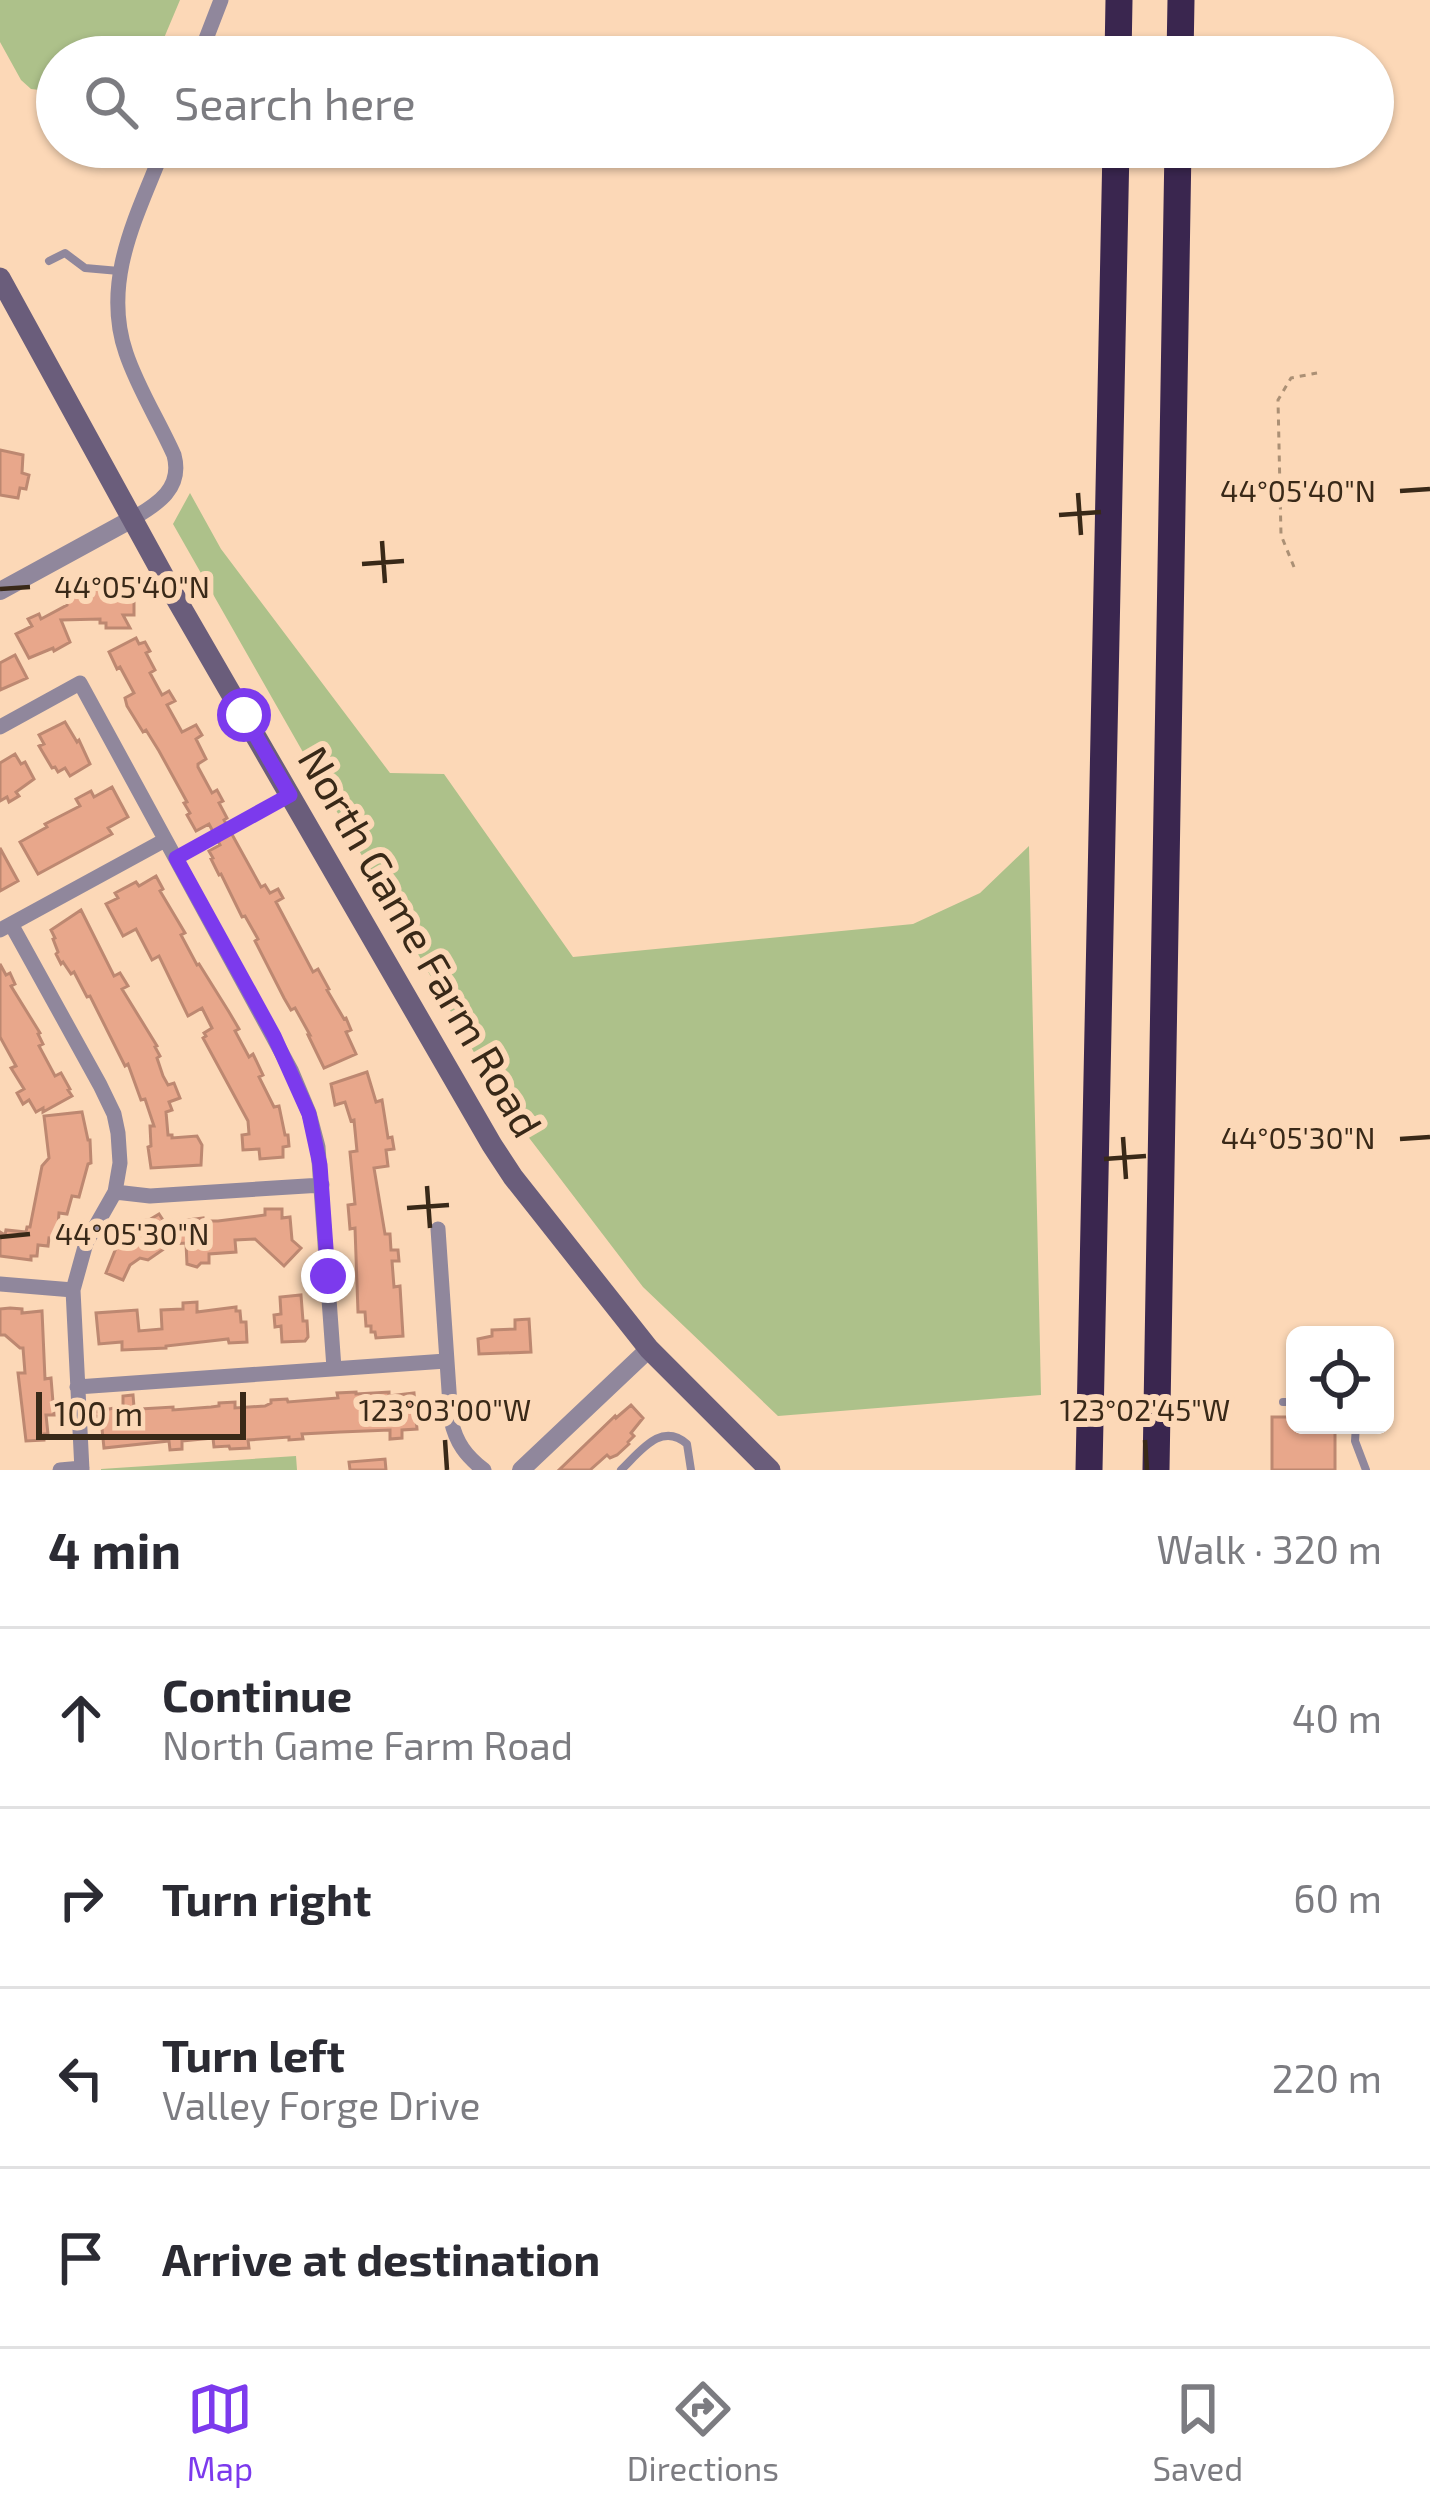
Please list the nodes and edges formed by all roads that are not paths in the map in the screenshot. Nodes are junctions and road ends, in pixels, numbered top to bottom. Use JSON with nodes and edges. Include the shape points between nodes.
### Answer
{"nodes":[{"id":1,"x":221,"y":0,"type":"edge"},
{"id":2,"x":1119,"y":0,"type":"edge"},
{"id":3,"x":1181,"y":0,"type":"edge"},
{"id":4,"x":208,"y":36,"type":"edge"},
{"id":5,"x":1118,"y":36,"type":"edge"},
{"id":6,"x":1180,"y":36,"type":"edge"},
{"id":7,"x":156,"y":168,"type":"edge"},
{"id":8,"x":1116,"y":168,"type":"edge"},
{"id":9,"x":1178,"y":168,"type":"edge"},
{"id":10,"x":49,"y":261,"type":"dead end"},
{"id":11,"x":119,"y":271,"type":"junction"},
{"id":12,"x":0,"y":278,"type":"edge"},
{"id":13,"x":132,"y":519,"type":"junction"},
{"id":14,"x":0,"y":591,"type":"edge"},
{"id":15,"x":0,"y":727,"type":"edge"},
{"id":16,"x":165,"y":840,"type":"junction"},
{"id":17,"x":6,"y":927,"type":"edge"},
{"id":18,"x":322,"y":1185,"type":"junction"},
{"id":19,"x":115,"y":1192,"type":"junction"},
{"id":20,"x":438,"y":1229,"type":"dead end"},
{"id":21,"x":0,"y":1284,"type":"edge"},
{"id":22,"x":73,"y":1290,"type":"junction"},
{"id":23,"x":649,"y":1349,"type":"junction"},
{"id":24,"x":446,"y":1361,"type":"junction"},
{"id":25,"x":334,"y":1368,"type":"junction"},
{"id":26,"x":77,"y":1387,"type":"junction"},
{"id":27,"x":1355,"y":1434,"type":"edge"},
{"id":28,"x":628,"y":1468,"type":"edge"},
{"id":29,"x":82,"y":1469,"type":"edge"},
{"id":30,"x":60,"y":1470,"type":"edge"},
{"id":31,"x":484,"y":1470,"type":"edge"},
{"id":32,"x":521,"y":1470,"type":"edge"},
{"id":33,"x":691,"y":1470,"type":"edge"},
{"id":34,"x":770,"y":1470,"type":"edge"},
{"id":35,"x":1089,"y":1470,"type":"edge"},
{"id":36,"x":1156,"y":1470,"type":"edge"},
{"id":37,"x":1366,"y":1470,"type":"edge"}],
"edges":[{"from":1,"to":4,"type":"street"},
{"from":2,"to":5,"type":"highway"},
{"from":3,"to":6,"type":"highway"},
{"from":7,"to":11,"type":"street"},
{"from":8,"to":35,"type":"highway"},
{"from":9,"to":36,"type":"highway"},
{"from":10,"to":11,"type":"lane","via":[[64,254],[87,268]]},
{"from":11,"to":13,"type":"street","via":[[126,354],[177,468],[163,499]]},
{"from":12,"to":13,"type":"main road","name":"North Game Farm Road"},
{"from":13,"to":14,"type":"street"},
{"from":13,"to":23,"type":"main road","name":"North Game Farm Road","via":[[502,1161]]},
{"from":15,"to":16,"type":"street","via":[[80,683]]},
{"from":16,"to":17,"type":"street"},
{"from":16,"to":18,"type":"street","via":[[291,1070],[314,1129]]},
{"from":17,"to":19,"type":"street","via":[[114,1114]]},
{"from":18,"to":19,"type":"street"},
{"from":18,"to":25,"type":"street"},
{"from":19,"to":22,"type":"street","via":[[86,1243]]},
{"from":20,"to":24,"type":"street"},
{"from":21,"to":22,"type":"street"},
{"from":22,"to":26,"type":"street"},
{"from":23,"to":32,"type":"street"},
{"from":23,"to":34,"type":"main road","name":"North Game Farm Road"},
{"from":24,"to":25,"type":"street"},
{"from":24,"to":31,"type":"street","via":[[454,1435]]},
{"from":25,"to":26,"type":"street"},
{"from":26,"to":29,"type":"street"},
{"from":27,"to":37,"type":"lane"},
{"from":28,"to":33,"type":"lane","via":[[654,1438],[672,1435],[687,1444]]},
{"from":29,"to":30,"type":"street"}]}
